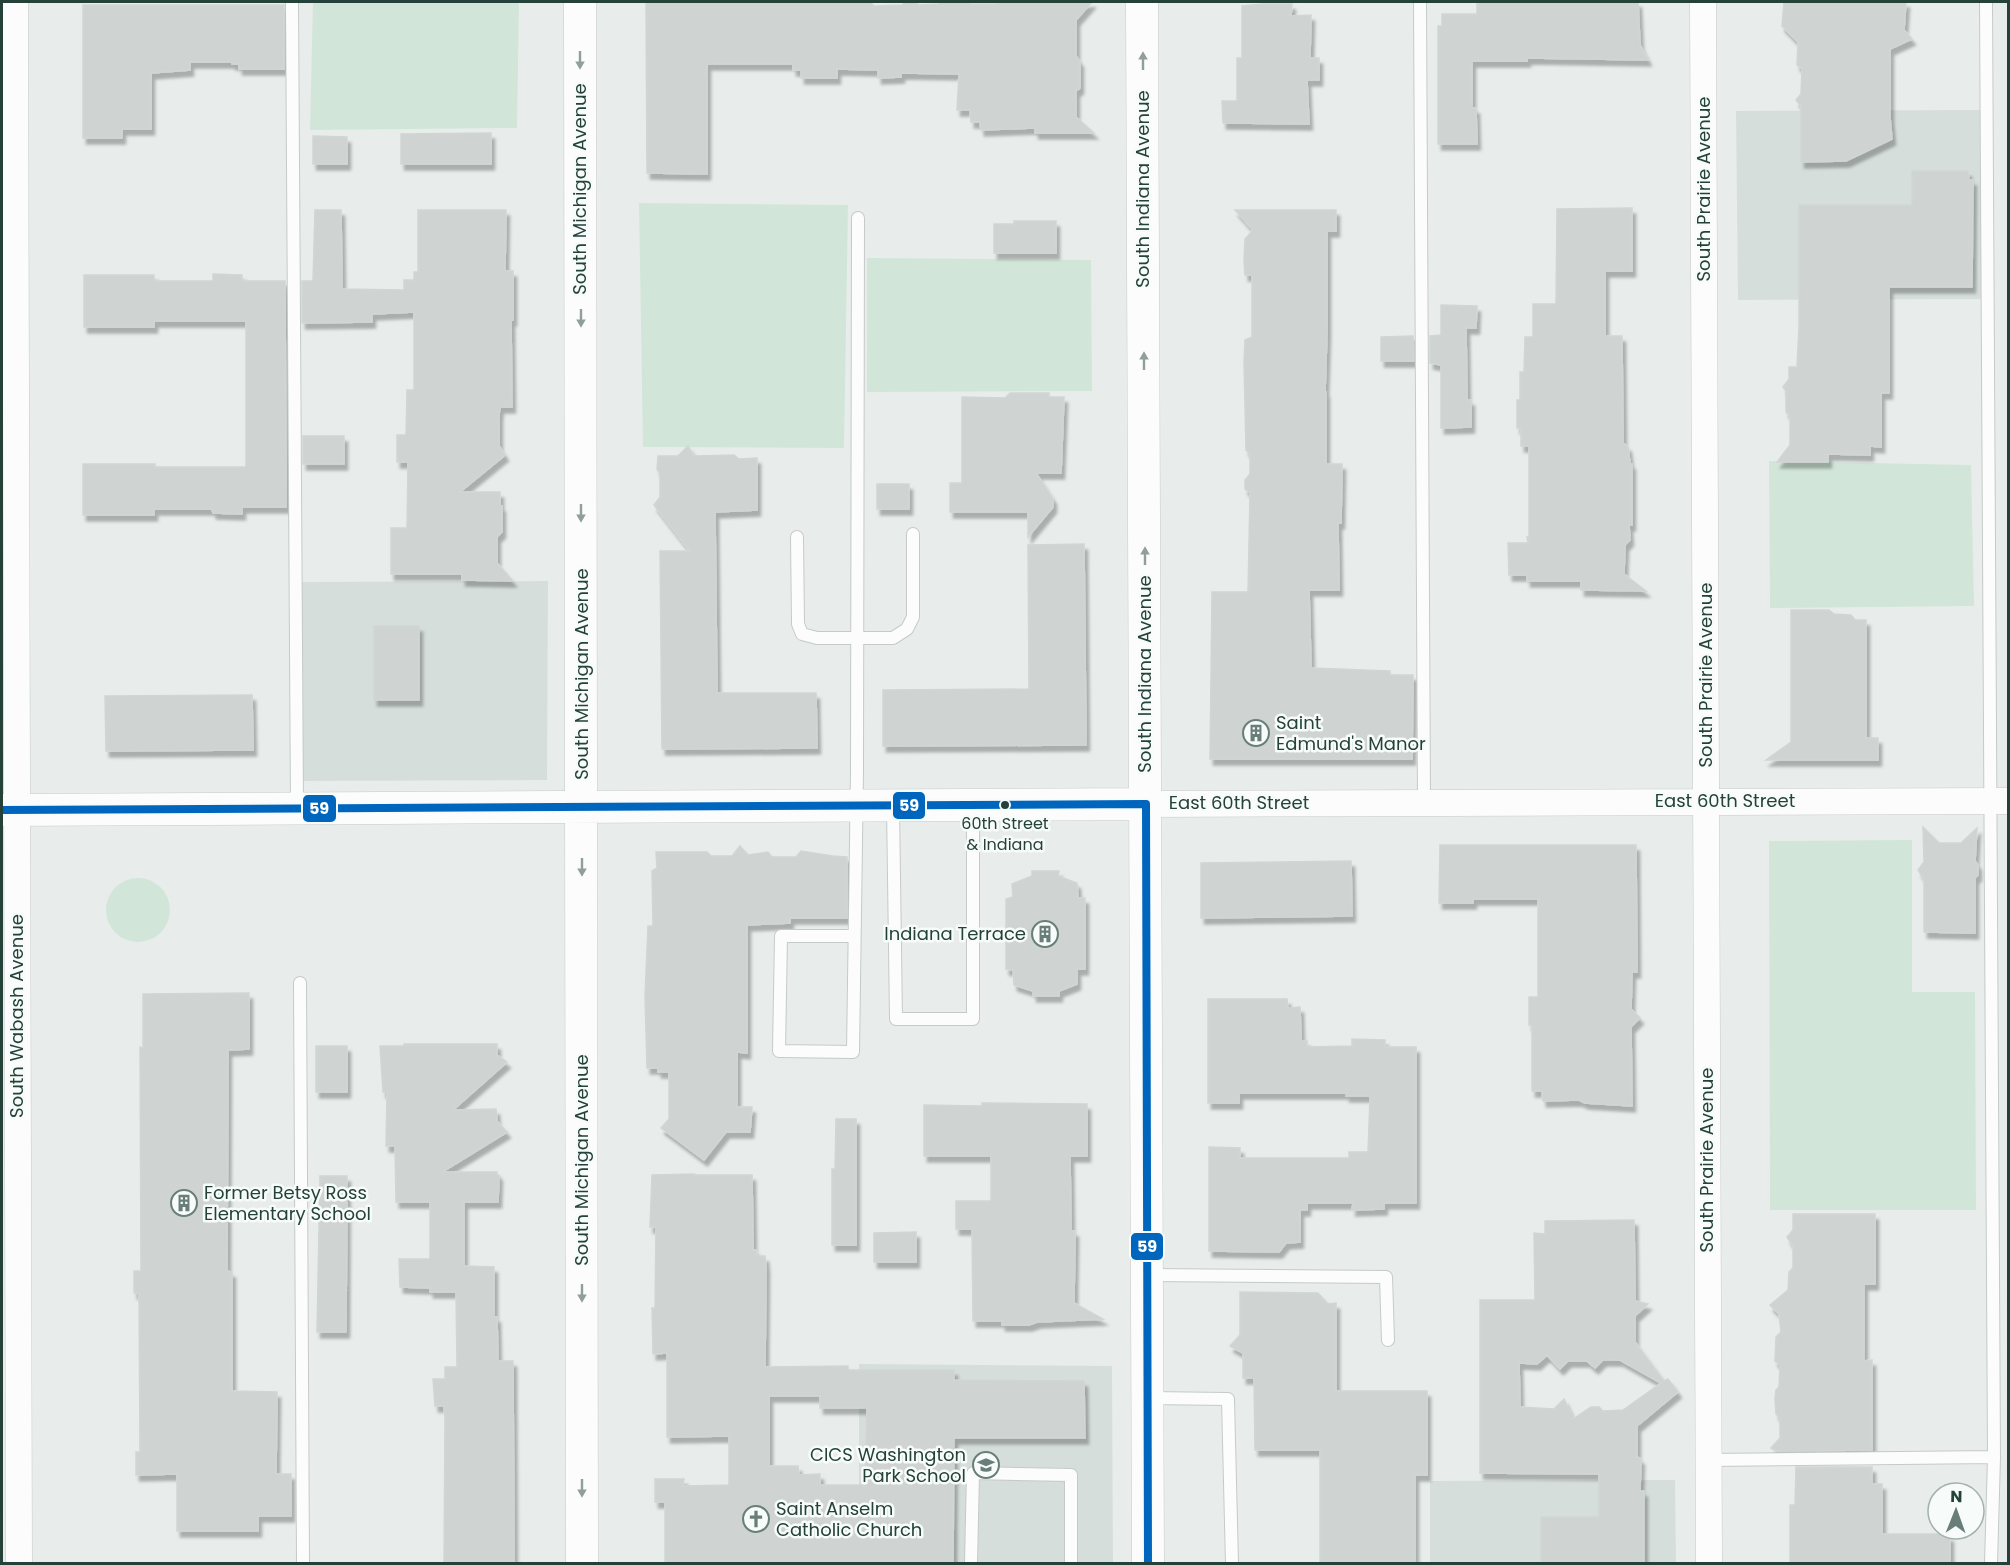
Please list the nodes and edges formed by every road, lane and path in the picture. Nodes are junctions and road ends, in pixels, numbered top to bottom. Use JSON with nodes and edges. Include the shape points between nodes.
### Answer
{"nodes":[{"id":1,"x":292,"y":2,"type":"edge"},
{"id":2,"x":580,"y":2,"type":"edge"},
{"id":3,"x":1143,"y":2,"type":"edge"},
{"id":4,"x":1420,"y":2,"type":"edge"},
{"id":5,"x":1703,"y":2,"type":"edge"},
{"id":6,"x":1986,"y":2,"type":"edge"},
{"id":7,"x":10,"y":16,"type":"edge"},
{"id":8,"x":858,"y":218,"type":"dead end"},
{"id":9,"x":913,"y":534,"type":"dead end"},
{"id":10,"x":797,"y":537,"type":"dead end"},
{"id":11,"x":857,"y":639,"type":"junction"},
{"id":12,"x":1706,"y":801,"type":"junction"},
{"id":13,"x":1999,"y":801,"type":"edge"},
{"id":14,"x":1424,"y":802,"type":"junction"},
{"id":15,"x":1146,"y":804,"type":"junction"},
{"id":16,"x":973,"y":805,"type":"junction"},
{"id":17,"x":857,"y":806,"type":"junction"},
{"id":18,"x":893,"y":806,"type":"junction"},
{"id":19,"x":582,"y":808,"type":"junction"},
{"id":20,"x":297,"y":809,"type":"junction"},
{"id":21,"x":9,"y":810,"type":"edge"},
{"id":22,"x":854,"y":936,"type":"junction"},
{"id":23,"x":300,"y":983,"type":"dead end"},
{"id":24,"x":1147,"y":1275,"type":"junction"},
{"id":25,"x":1388,"y":1340,"type":"dead end"},
{"id":26,"x":1147,"y":1398,"type":"junction"},
{"id":27,"x":1994,"y":1457,"type":"junction"},
{"id":28,"x":1708,"y":1460,"type":"junction"},
{"id":29,"x":19,"y":1563,"type":"edge"},
{"id":30,"x":303,"y":1563,"type":"edge"},
{"id":31,"x":582,"y":1563,"type":"edge"},
{"id":32,"x":970,"y":1563,"type":"edge"},
{"id":33,"x":1071,"y":1563,"type":"edge"},
{"id":34,"x":1148,"y":1563,"type":"edge"},
{"id":35,"x":1232,"y":1563,"type":"edge"},
{"id":36,"x":1709,"y":1563,"type":"edge"},
{"id":37,"x":1991,"y":1563,"type":"edge"}],
"edges":[{"from":1,"to":20,"type":"lane"},
{"from":2,"to":19,"type":"street","name":"South Michigan Avenue","one_way":true},
{"from":15,"to":3,"type":"street","name":"South Indiana Avenue","one_way":true},
{"from":4,"to":14,"type":"lane"},
{"from":5,"to":12,"type":"street","name":"South Prairie Avenue"},
{"from":6,"to":13,"type":"lane"},
{"from":7,"to":21,"type":"street","name":"South Wabash Avenue"},
{"from":8,"to":11,"type":"lane"},
{"from":9,"to":11,"type":"lane","via":[[913,617],[907,629],[893,638]]},
{"from":10,"to":11,"type":"lane","via":[[798,624],[802,634]]},
{"from":11,"to":17,"type":"lane"},
{"from":12,"to":13,"type":"street","name":"East 60th Street"},
{"from":12,"to":14,"type":"street","name":"East 60th Street"},
{"from":12,"to":28,"type":"street","name":"South Prairie Avenue"},
{"from":13,"to":27,"type":"lane"},
{"from":14,"to":15,"type":"street","name":"East 60th Street"},
{"from":15,"to":16,"type":"street","name":"East 60th Street"},
{"from":15,"to":24,"type":"street","name":"South Indiana Avenue"},
{"from":16,"to":18,"type":"street","name":"East 60th Street"},
{"from":16,"to":18,"type":"lane","via":[[973,1019],[896,1019]]},
{"from":17,"to":18,"type":"street","name":"East 60th Street"},
{"from":17,"to":19,"type":"street","name":"East 60th Street"},
{"from":17,"to":22,"type":"lane"},
{"from":19,"to":20,"type":"street","name":"East 60th Street"},
{"from":19,"to":31,"type":"street","name":"South Michigan Avenue","one_way":true},
{"from":20,"to":21,"type":"street","name":"East 60th Street"},
{"from":21,"to":29,"type":"street","name":"South Wabash Avenue"},
{"from":22,"to":22,"type":"lane","via":[[853,1052],[779,1051],[781,936]]},
{"from":23,"to":30,"type":"lane"},
{"from":24,"to":25,"type":"lane","via":[[1386,1277]]},
{"from":24,"to":26,"type":"street","name":"South Indiana Avenue"},
{"from":26,"to":34,"type":"street","name":"South Indiana Avenue"},
{"from":26,"to":35,"type":"lane","via":[[1228,1399]]},
{"from":27,"to":28,"type":"lane"},
{"from":27,"to":37,"type":"lane"},
{"from":28,"to":36,"type":"street","name":"South Prairie Avenue"},
{"from":32,"to":33,"type":"lane","via":[[973,1473],[1071,1475]]}]}
